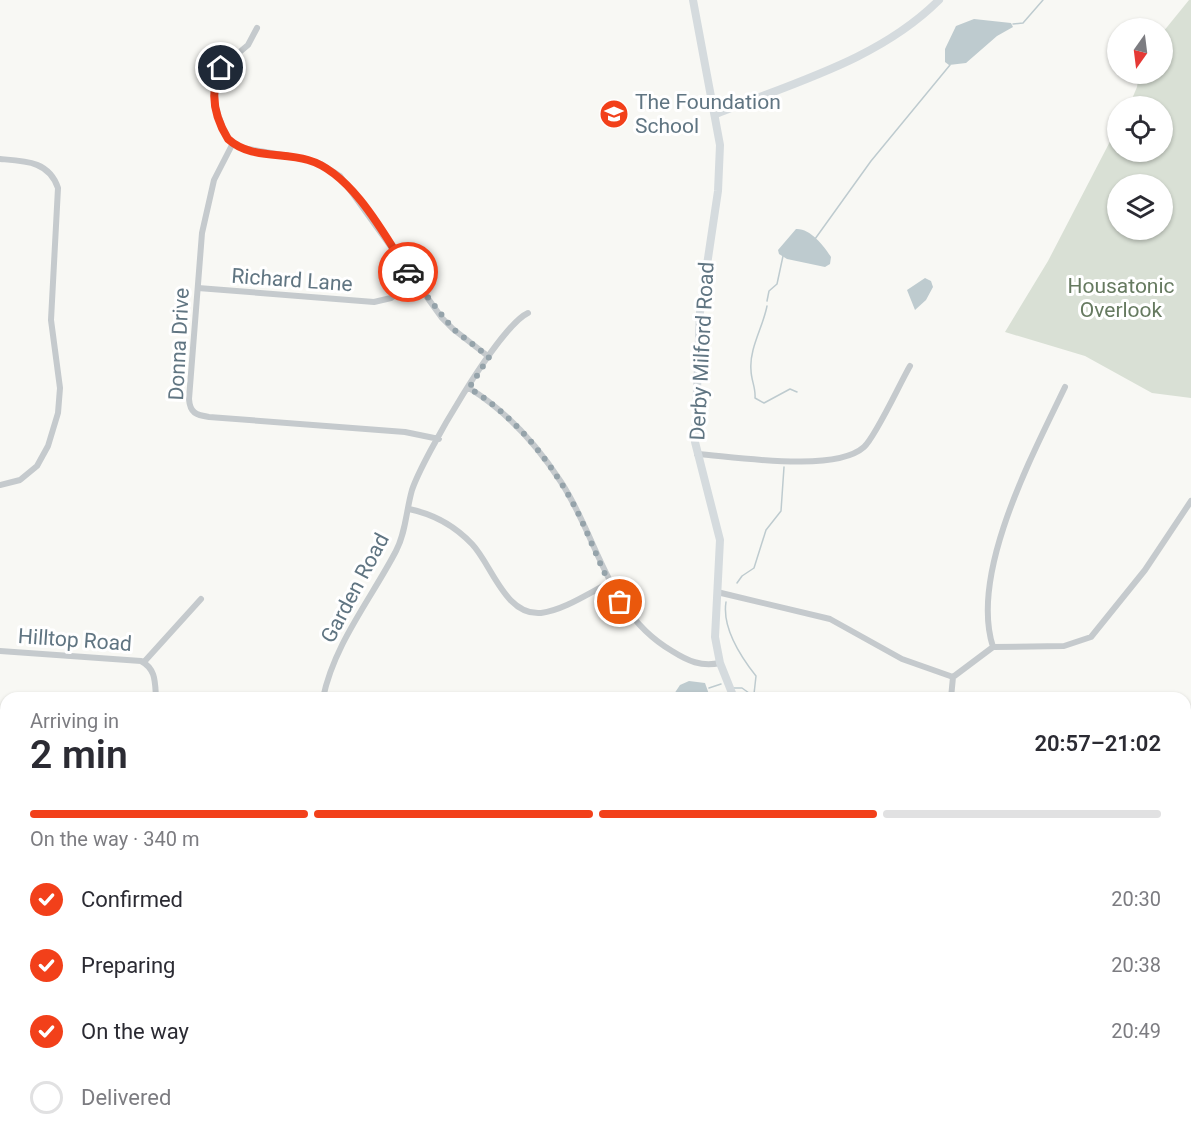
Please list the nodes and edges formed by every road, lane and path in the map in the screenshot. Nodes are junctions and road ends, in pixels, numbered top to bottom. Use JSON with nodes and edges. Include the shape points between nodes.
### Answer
{"nodes":[{"id":1,"x":693,"y":0,"type":"edge"},
{"id":2,"x":939,"y":0,"type":"edge"},
{"id":3,"x":257,"y":28,"type":"dead end"},
{"id":4,"x":716,"y":114,"type":"junction"},
{"id":5,"x":233,"y":143,"type":"junction"},
{"id":6,"x":0,"y":159,"type":"edge"},
{"id":7,"x":414,"y":280,"type":"junction"},
{"id":8,"x":198,"y":288,"type":"junction"},
{"id":9,"x":528,"y":314,"type":"dead end"},
{"id":10,"x":489,"y":357,"type":"junction"},
{"id":11,"x":910,"y":366,"type":"dead end"},
{"id":12,"x":1065,"y":387,"type":"dead end"},
{"id":13,"x":469,"y":388,"type":"junction"},
{"id":14,"x":439,"y":439,"type":"junction"},
{"id":15,"x":697,"y":454,"type":"junction"},
{"id":16,"x":0,"y":485,"type":"edge"},
{"id":17,"x":1191,"y":501,"type":"edge"},
{"id":18,"x":409,"y":510,"type":"junction"},
{"id":19,"x":609,"y":583,"type":"junction"},
{"id":20,"x":717,"y":592,"type":"junction"},
{"id":21,"x":201,"y":599,"type":"dead end"},
{"id":22,"x":993,"y":647,"type":"junction"},
{"id":23,"x":0,"y":651,"type":"edge"},
{"id":24,"x":144,"y":662,"type":"junction"},
{"id":25,"x":720,"y":663,"type":"junction"},
{"id":26,"x":953,"y":677,"type":"junction"},
{"id":27,"x":155,"y":692,"type":"edge"},
{"id":28,"x":325,"y":692,"type":"edge"},
{"id":29,"x":732,"y":692,"type":"edge"},
{"id":30,"x":952,"y":692,"type":"edge"}],
"edges":[{"from":1,"to":4,"type":"main road","name":"Derby Milford Road"},
{"from":2,"to":4,"type":"main road","via":[[888,42]]},
{"from":3,"to":5,"type":"street","via":[[248,45],[221,68],[215,86],[216,115]]},
{"from":4,"to":15,"type":"main road","name":"Derby Milford Road","via":[[720,173],[700,312]]},
{"from":5,"to":7,"type":"street","via":[[253,152],[306,159],[335,172]]},
{"from":5,"to":8,"type":"street","name":"Donna Drive","via":[[217,172],[208,202]]},
{"from":6,"to":16,"type":"street","via":[[44,167],[58,188],[51,320],[60,388],[55,426],[40,462],[20,480]]},
{"from":7,"to":8,"type":"street","name":"Richard Lane","via":[[391,298],[374,302]]},
{"from":7,"to":10,"type":"street","via":[[453,329]]},
{"from":8,"to":14,"type":"street","name":"Donna Drive","via":[[189,399],[190,410],[195,414],[405,432]]},
{"from":9,"to":10,"type":"street","name":"Garden Road","via":[[512,325]]},
{"from":10,"to":13,"type":"street","name":"Garden Road"},
{"from":11,"to":15,"type":"street","via":[[866,445],[853,455],[817,462]]},
{"from":12,"to":22,"type":"street","via":[[1017,494],[997,550],[987,611]]},
{"from":13,"to":14,"type":"street","name":"Garden Road"},
{"from":13,"to":19,"type":"street","via":[[517,427],[550,466],[577,512]]},
{"from":14,"to":18,"type":"street","name":"Garden Road","via":[[417,479]]},
{"from":15,"to":20,"type":"main road","name":"Derby Milford Road","via":[[720,540]]},
{"from":17,"to":22,"type":"street","via":[[1145,570],[1091,638],[1064,646]]},
{"from":18,"to":19,"type":"street","via":[[439,519],[472,544],[505,593],[528,611],[551,610]]},
{"from":18,"to":28,"type":"street","name":"Garden Road","via":[[400,543],[347,636]]},
{"from":19,"to":25,"type":"street","via":[[630,615],[669,649],[695,663]]},
{"from":20,"to":25,"type":"main road","name":"Derby Milford Road","via":[[714,622]]},
{"from":20,"to":26,"type":"street","via":[[830,619],[902,659]]},
{"from":21,"to":24,"type":"street"},
{"from":22,"to":26,"type":"street"},
{"from":23,"to":24,"type":"street","name":"Hilltop Road"},
{"from":24,"to":27,"type":"street","name":"Hilltop Road","via":[[154,676]]},
{"from":25,"to":29,"type":"main road","name":"Derby Milford Road"},
{"from":26,"to":30,"type":"street"}]}
